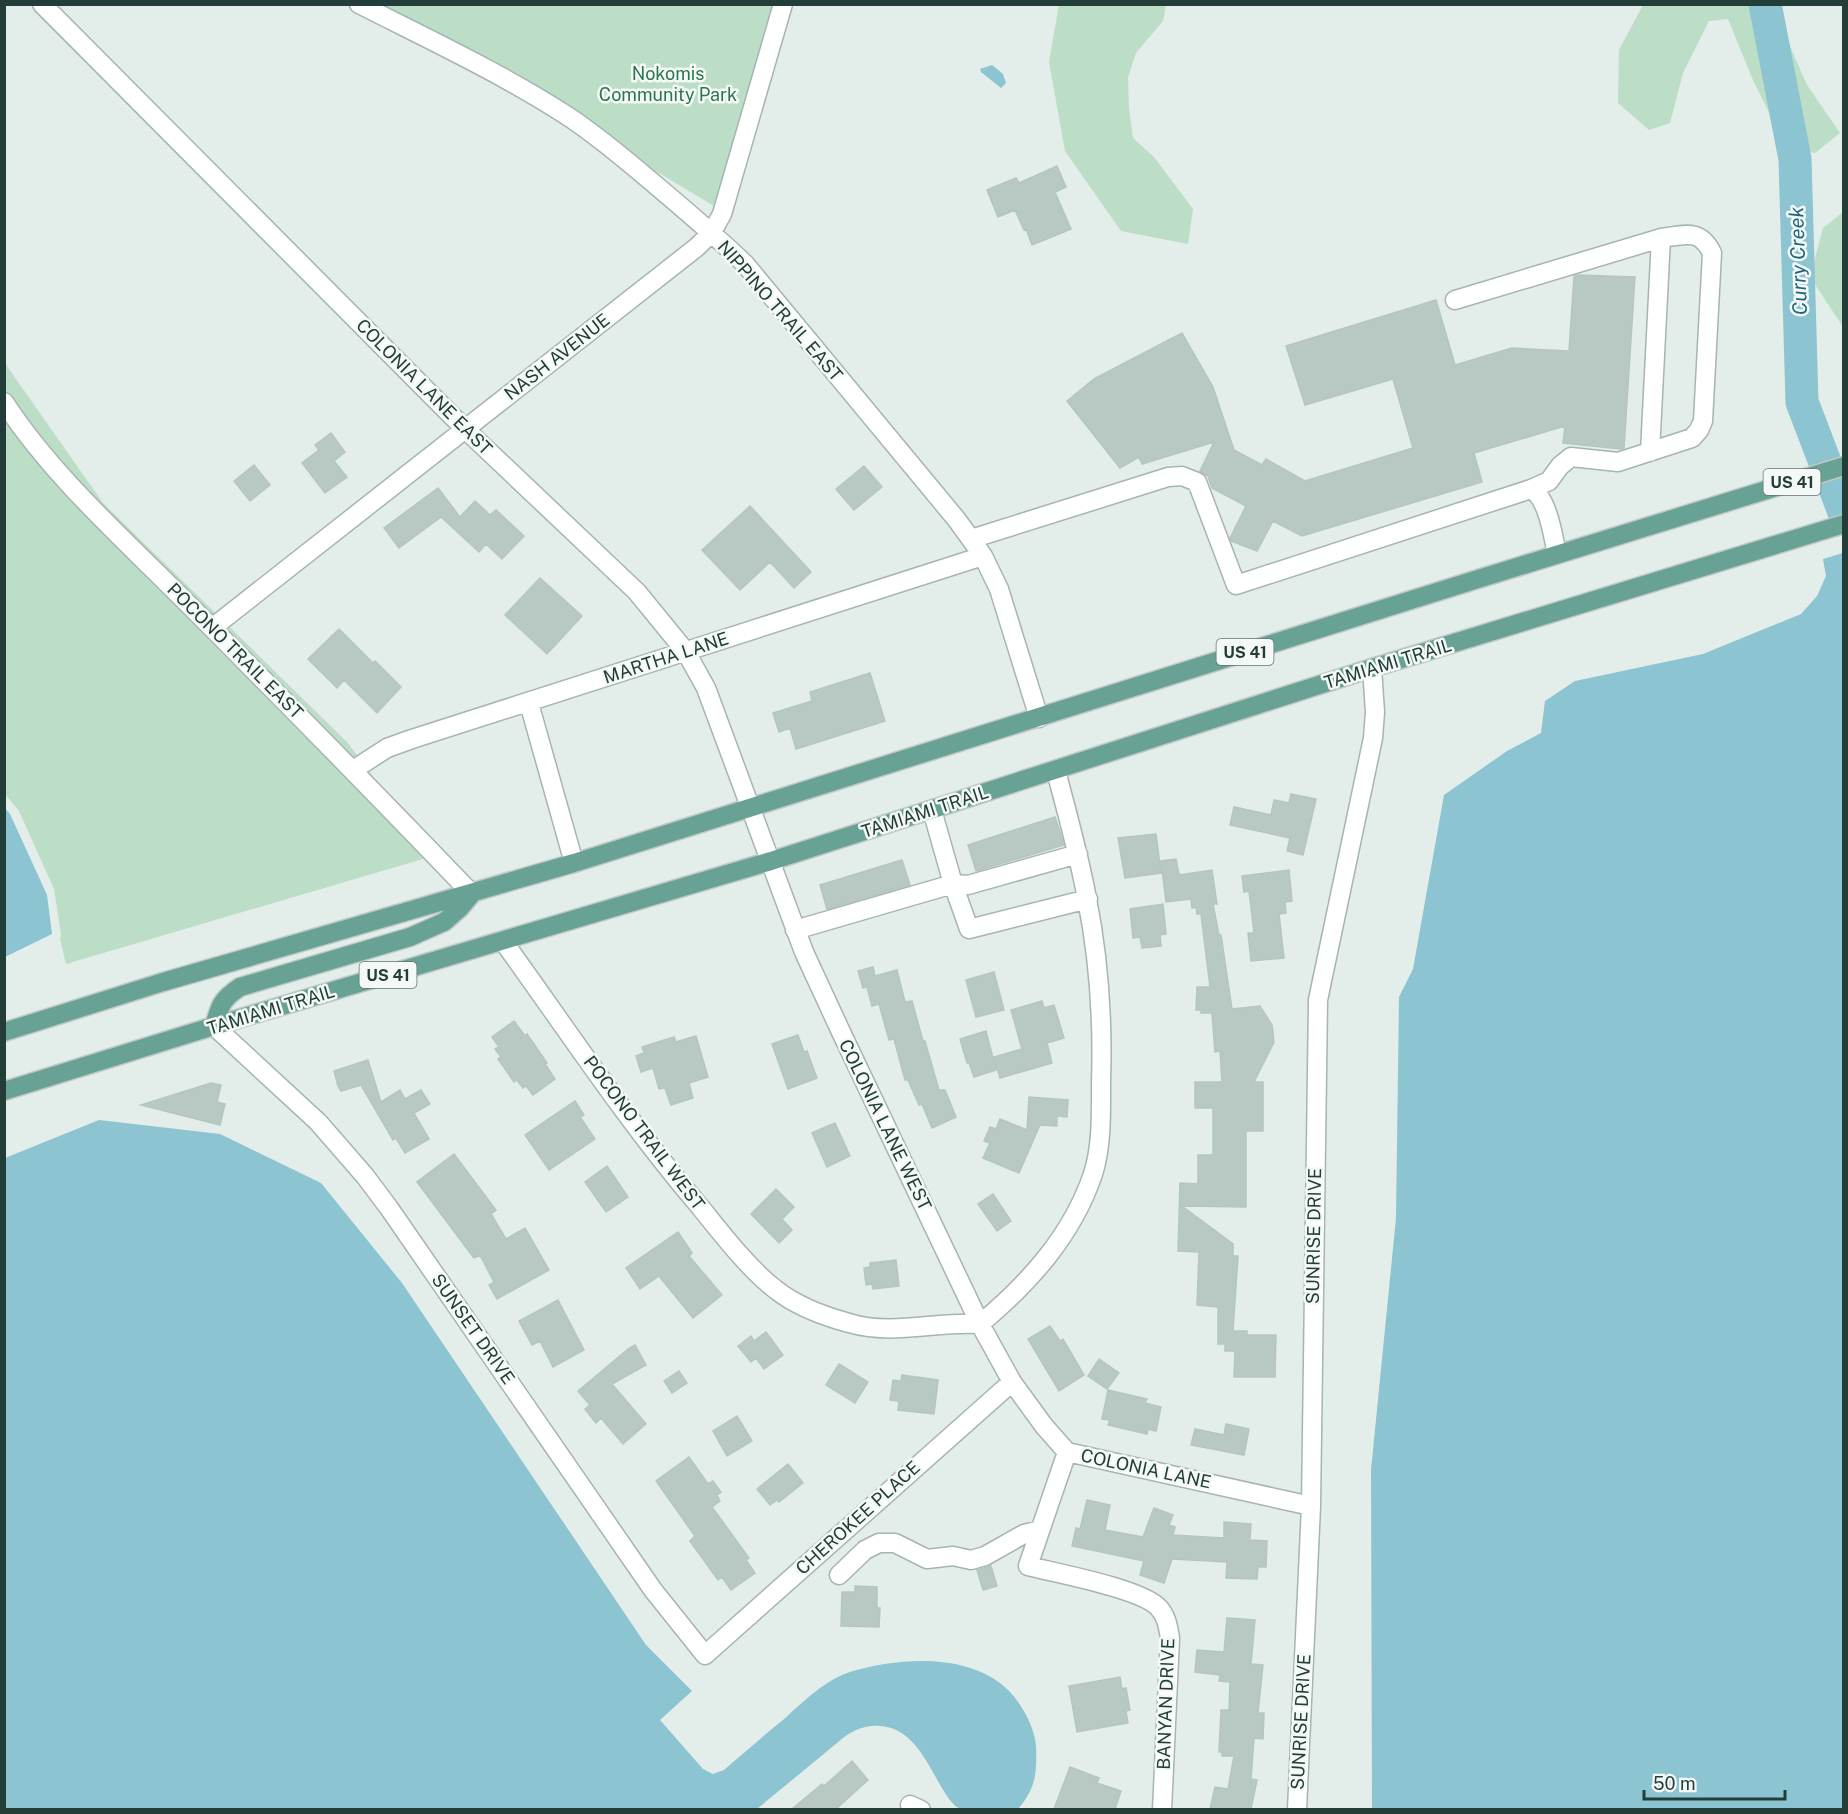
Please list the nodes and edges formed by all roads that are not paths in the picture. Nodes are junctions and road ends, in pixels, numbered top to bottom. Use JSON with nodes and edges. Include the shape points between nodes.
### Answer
{"nodes":[{"id":1,"x":42,"y":4,"type":"edge"},
{"id":2,"x":359,"y":4,"type":"edge"},
{"id":3,"x":783,"y":4,"type":"edge"},
{"id":4,"x":712,"y":232,"type":"junction"},
{"id":5,"x":1661,"y":238,"type":"junction"},
{"id":6,"x":1455,"y":300,"type":"dead end"},
{"id":7,"x":4,"y":402,"type":"edge"},
{"id":8,"x":465,"y":429,"type":"junction"},
{"id":9,"x":1650,"y":452,"type":"junction"},
{"id":10,"x":1844,"y":466,"type":"edge"},
{"id":11,"x":1531,"y":489,"type":"junction"},
{"id":12,"x":1844,"y":524,"type":"edge"},
{"id":13,"x":971,"y":539,"type":"junction"},
{"id":14,"x":1557,"y":554,"type":"junction"},
{"id":15,"x":983,"y":556,"type":"junction"},
{"id":16,"x":212,"y":628,"type":"junction"},
{"id":17,"x":686,"y":652,"type":"junction"},
{"id":18,"x":1372,"y":668,"type":"junction"},
{"id":19,"x":528,"y":702,"type":"junction"},
{"id":20,"x":1039,"y":718,"type":"junction"},
{"id":21,"x":353,"y":770,"type":"junction"},
{"id":22,"x":1056,"y":771,"type":"junction"},
{"id":23,"x":750,"y":807,"type":"junction"},
{"id":24,"x":932,"y":810,"type":"junction"},
{"id":25,"x":1078,"y":854,"type":"junction"},
{"id":26,"x":771,"y":861,"type":"junction"},
{"id":27,"x":574,"y":862,"type":"junction"},
{"id":28,"x":952,"y":884,"type":"junction"},
{"id":29,"x":472,"y":894,"type":"junction"},
{"id":30,"x":1088,"y":899,"type":"junction"},
{"id":31,"x":795,"y":930,"type":"junction"},
{"id":32,"x":503,"y":941,"type":"junction"},
{"id":33,"x":214,"y":1026,"type":"junction"},
{"id":34,"x":4,"y":1032,"type":"edge"},
{"id":35,"x":4,"y":1091,"type":"edge"},
{"id":36,"x":980,"y":1324,"type":"junction"},
{"id":37,"x":1012,"y":1382,"type":"junction"},
{"id":38,"x":1067,"y":1452,"type":"junction"},
{"id":39,"x":1311,"y":1506,"type":"junction"},
{"id":40,"x":1040,"y":1530,"type":"junction"},
{"id":41,"x":839,"y":1575,"type":"dead end"},
{"id":42,"x":705,"y":1655,"type":"joint"},
{"id":43,"x":1162,"y":1809,"type":"edge"},
{"id":44,"x":1297,"y":1809,"type":"edge"}],
"edges":[{"from":1,"to":8,"type":"street","name":"COLONIA LANE EAST"},
{"from":2,"to":4,"type":"street","name":"NIPPINO TRAIL EAST","via":[[436,42],[570,118],[611,147]]},
{"from":3,"to":4,"type":"street","name":"NASH AVENUE","via":[[722,214]]},
{"from":4,"to":8,"type":"street","name":"NASH AVENUE"},
{"from":4,"to":13,"type":"street","name":"NIPPINO TRAIL EAST","via":[[744,264]]},
{"from":5,"to":6,"type":"street"},
{"from":5,"to":9,"type":"street"},
{"from":5,"to":9,"type":"street","via":[[1700,236],[1712,253],[1702,421],[1692,438]]},
{"from":7,"to":16,"type":"street","name":"POCONO TRAIL EAST","via":[[68,482]]},
{"from":8,"to":16,"type":"street","name":"NASH AVENUE"},
{"from":8,"to":17,"type":"street","name":"COLONIA LANE EAST","via":[[637,592]]},
{"from":9,"to":11,"type":"street","via":[[1618,462],[1571,457],[1549,481]]},
{"from":10,"to":14,"type":"main road","number":"US 41"},
{"from":11,"to":13,"type":"street","via":[[1236,585],[1197,482],[1182,476],[1168,477]]},
{"from":11,"to":14,"type":"street","via":[[1549,517]]},
{"from":12,"to":18,"type":"main road","name":"TAMIAMI TRAIL","number":"US 41"},
{"from":13,"to":15,"type":"street","name":"NIPPINO TRAIL EAST"},
{"from":14,"to":20,"type":"main road","number":"US 41"},
{"from":15,"to":17,"type":"street","name":"MARTHA LANE"},
{"from":15,"to":20,"type":"street","name":"NIPPINO TRAIL EAST","via":[[999,589]]},
{"from":16,"to":21,"type":"street","name":"POCONO TRAIL EAST"},
{"from":17,"to":19,"type":"street","name":"MARTHA LANE"},
{"from":17,"to":23,"type":"street","name":"COLONIA LANE EAST","via":[[706,688]]},
{"from":18,"to":22,"type":"main road","name":"TAMIAMI TRAIL","number":"US 41"},
{"from":18,"to":39,"type":"street","name":"SUNRISE DRIVE","via":[[1373,738],[1318,1000]]},
{"from":19,"to":21,"type":"street","name":"MARTHA LANE","via":[[387,748]]},
{"from":19,"to":27,"type":"street"},
{"from":20,"to":23,"type":"main road","number":"US 41"},
{"from":21,"to":29,"type":"street","name":"POCONO TRAIL EAST"},
{"from":22,"to":24,"type":"main road","name":"TAMIAMI TRAIL","number":"US 41"},
{"from":22,"to":25,"type":"street"},
{"from":23,"to":26,"type":"street","name":"COLONIA LANE EAST"},
{"from":23,"to":27,"type":"main road","number":"US 41"},
{"from":24,"to":26,"type":"main road","name":"TAMIAMI TRAIL","number":"US 41"},
{"from":24,"to":28,"type":"street"},
{"from":25,"to":28,"type":"street","via":[[968,885]]},
{"from":25,"to":30,"type":"street"},
{"from":26,"to":31,"type":"street","name":"COLONIA LANE WEST"},
{"from":26,"to":32,"type":"main road","name":"TAMIAMI TRAIL","number":"US 41"},
{"from":27,"to":29,"type":"main road","number":"US 41"},
{"from":28,"to":30,"type":"street","via":[[969,929]]},
{"from":28,"to":31,"type":"street"},
{"from":29,"to":33,"type":"main road","via":[[444,922],[410,938],[240,987],[219,1007]]},
{"from":29,"to":34,"type":"main road","number":"US 41"},
{"from":30,"to":36,"type":"street","via":[[1101,1021],[1101,1111],[1093,1172],[1069,1226],[1050,1253],[1007,1302]]},
{"from":31,"to":36,"type":"street","name":"COLONIA LANE WEST"},
{"from":32,"to":33,"type":"main road","name":"TAMIAMI TRAIL","number":"US 41"},
{"from":32,"to":36,"type":"street","name":"POCONO TRAIL WEST","via":[[666,1168],[774,1288],[816,1312],[872,1328]]},
{"from":33,"to":35,"type":"main road","name":"TAMIAMI TRAIL","number":"US 41"},
{"from":33,"to":42,"type":"street","name":"SUNSET DRIVE","via":[[318,1122],[365,1176],[653,1590]]},
{"from":36,"to":37,"type":"street","name":"COLONIA LANE WEST"},
{"from":37,"to":38,"type":"street","name":"COLONIA LANE"},
{"from":37,"to":42,"type":"street","name":"CHEROKEE PLACE"},
{"from":38,"to":39,"type":"street","name":"COLONIA LANE"},
{"from":38,"to":40,"type":"street","name":"BANYAN DRIVE"},
{"from":39,"to":44,"type":"street","name":"SUNRISE DRIVE"},
{"from":40,"to":41,"type":"street","via":[[975,1559],[927,1559],[895,1544],[879,1543],[865,1550]]},
{"from":40,"to":43,"type":"street","name":"BANYAN DRIVE","via":[[1028,1566],[1127,1591],[1158,1607],[1167,1621],[1170,1638]]}]}
